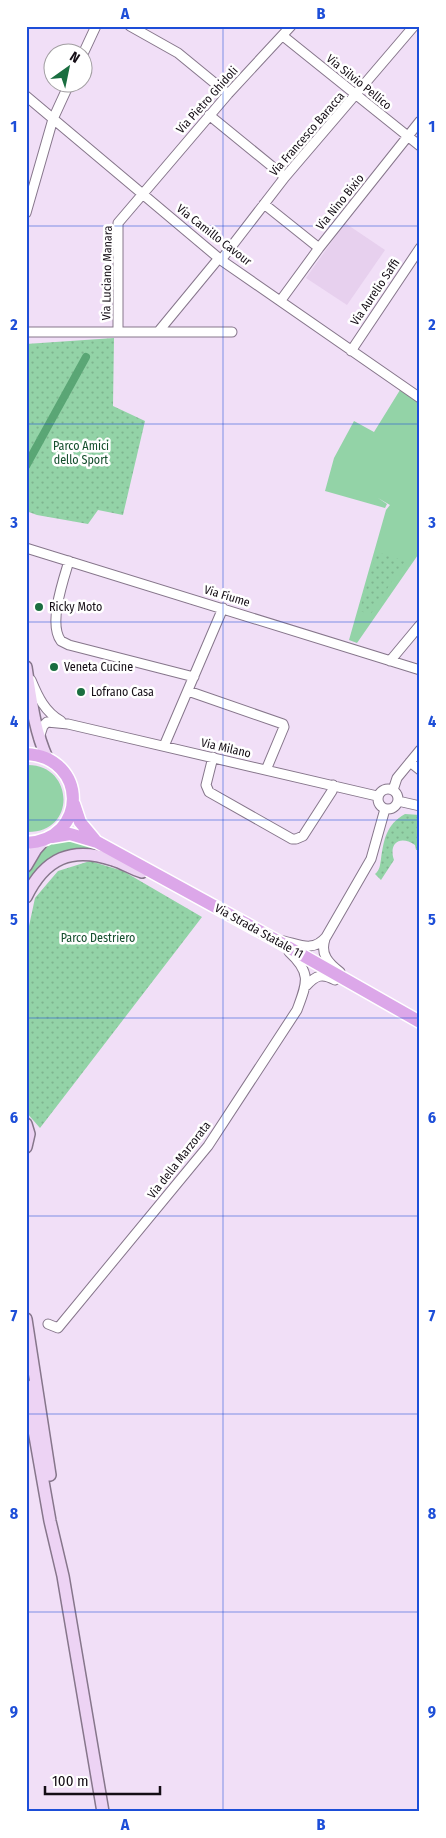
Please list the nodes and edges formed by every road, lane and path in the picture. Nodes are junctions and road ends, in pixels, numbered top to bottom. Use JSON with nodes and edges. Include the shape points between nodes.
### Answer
{"nodes":[{"id":1,"x":96,"y":26,"type":"edge"},
{"id":2,"x":130,"y":26,"type":"edge"},
{"id":3,"x":292,"y":26,"type":"edge"},
{"id":4,"x":414,"y":26,"type":"edge"},
{"id":5,"x":283,"y":36,"type":"junction"},
{"id":6,"x":89,"y":42,"type":"edge"},
{"id":7,"x":65,"y":92,"type":"edge"},
{"id":8,"x":228,"y":94,"type":"junction"},
{"id":9,"x":26,"y":96,"type":"edge"},
{"id":10,"x":356,"y":96,"type":"junction"},
{"id":11,"x":209,"y":115,"type":"junction"},
{"id":12,"x":53,"y":119,"type":"junction"},
{"id":13,"x":420,"y":121,"type":"edge"},
{"id":14,"x":408,"y":137,"type":"junction"},
{"id":15,"x":420,"y":146,"type":"edge"},
{"id":16,"x":285,"y":177,"type":"junction"},
{"id":17,"x":143,"y":193,"type":"junction"},
{"id":18,"x":264,"y":204,"type":"junction"},
{"id":19,"x":26,"y":213,"type":"edge"},
{"id":20,"x":319,"y":248,"type":"junction"},
{"id":21,"x":420,"y":248,"type":"edge"},
{"id":22,"x":220,"y":259,"type":"junction"},
{"id":23,"x":281,"y":300,"type":"junction"},
{"id":24,"x":26,"y":332,"type":"edge"},
{"id":25,"x":118,"y":332,"type":"junction"},
{"id":26,"x":158,"y":332,"type":"junction"},
{"id":27,"x":232,"y":332,"type":"dead end"},
{"id":28,"x":351,"y":351,"type":"junction"},
{"id":29,"x":420,"y":398,"type":"edge"},
{"id":30,"x":26,"y":548,"type":"edge"},
{"id":31,"x":69,"y":562,"type":"junction"},
{"id":32,"x":223,"y":608,"type":"junction"},
{"id":33,"x":420,"y":625,"type":"edge"},
{"id":34,"x":390,"y":661,"type":"junction"},
{"id":35,"x":26,"y":668,"type":"edge"},
{"id":36,"x":420,"y":670,"type":"edge"},
{"id":37,"x":194,"y":677,"type":"junction"},
{"id":38,"x":188,"y":691,"type":"junction"},
{"id":39,"x":68,"y":724,"type":"junction"},
{"id":40,"x":39,"y":739,"type":"junction"},
{"id":41,"x":164,"y":746,"type":"junction"},
{"id":42,"x":420,"y":750,"type":"edge"},
{"id":43,"x":26,"y":754,"type":"edge"},
{"id":44,"x":47,"y":758,"type":"junction"},
{"id":45,"x":213,"y":758,"type":"junction"},
{"id":46,"x":410,"y":762,"type":"junction"},
{"id":47,"x":266,"y":770,"type":"junction"},
{"id":48,"x":420,"y":770,"type":"edge"},
{"id":49,"x":333,"y":786,"type":"junction"},
{"id":50,"x":393,"y":790,"type":"junction"},
{"id":51,"x":378,"y":796,"type":"junction"},
{"id":52,"x":398,"y":801,"type":"junction"},
{"id":53,"x":73,"y":802,"type":"junction"},
{"id":54,"x":420,"y":806,"type":"edge"},
{"id":55,"x":384,"y":809,"type":"junction"},
{"id":56,"x":48,"y":839,"type":"junction"},
{"id":57,"x":97,"y":842,"type":"junction"},
{"id":58,"x":26,"y":844,"type":"edge"},
{"id":59,"x":26,"y":866,"type":"edge"},
{"id":60,"x":161,"y":876,"type":"junction"},
{"id":61,"x":26,"y":897,"type":"edge"},
{"id":62,"x":326,"y":937,"type":"junction"},
{"id":63,"x":274,"y":939,"type":"junction"},
{"id":64,"x":306,"y":986,"type":"junction"},
{"id":65,"x":374,"y":997,"type":"junction"},
{"id":66,"x":420,"y":1022,"type":"edge"},
{"id":67,"x":26,"y":1124,"type":"edge"},
{"id":68,"x":26,"y":1147,"type":"edge"},
{"id":69,"x":26,"y":1319,"type":"edge"},
{"id":70,"x":48,"y":1324,"type":"dead end"},
{"id":71,"x":26,"y":1349,"type":"edge"},
{"id":72,"x":26,"y":1376,"type":"edge"},
{"id":73,"x":26,"y":1385,"type":"edge"},
{"id":74,"x":28,"y":1408,"type":"edge"},
{"id":75,"x":45,"y":1445,"type":"junction"},
{"id":76,"x":63,"y":1576,"type":"junction"},
{"id":77,"x":103,"y":1812,"type":"edge"}],
"edges":[{"from":1,"to":6,"type":"street"},
{"from":2,"to":8,"type":"street","via":[[178,53]]},
{"from":3,"to":5,"type":"street","name":"Via Pietro Ghidoli"},
{"from":4,"to":10,"type":"street","name":"Via Francesco Baracca"},
{"from":5,"to":8,"type":"street","name":"Via Pietro Ghidoli"},
{"from":5,"to":10,"type":"street","name":"Via Silvio Pellico"},
{"from":7,"to":12,"type":"street"},
{"from":8,"to":11,"type":"street","name":"Via Pietro Ghidoli"},
{"from":9,"to":12,"type":"street","name":"Via Camillo Cavour"},
{"from":10,"to":14,"type":"street","name":"Via Silvio Pellico"},
{"from":10,"to":16,"type":"street","name":"Via Francesco Baracca"},
{"from":11,"to":16,"type":"street"},
{"from":11,"to":17,"type":"street","name":"Via Pietro Ghidoli"},
{"from":12,"to":17,"type":"street","name":"Via Camillo Cavour"},
{"from":12,"to":19,"type":"street"},
{"from":13,"to":14,"type":"street","name":"Via Nino Bixio"},
{"from":14,"to":15,"type":"street","name":"Via Silvio Pellico"},
{"from":14,"to":20,"type":"street","name":"Via Nino Bixio"},
{"from":16,"to":18,"type":"street","name":"Via Francesco Baracca"},
{"from":17,"to":22,"type":"street","name":"Via Camillo Cavour"},
{"from":17,"to":25,"type":"street","name":"Via Luciano Manara","via":[[118,222]]},
{"from":18,"to":20,"type":"street"},
{"from":18,"to":22,"type":"street","name":"Via Francesco Baracca"},
{"from":20,"to":23,"type":"street","name":"Via Nino Bixio"},
{"from":21,"to":28,"type":"street","name":"Via Aurelio Saffi"},
{"from":22,"to":23,"type":"street","name":"Via Camillo Cavour"},
{"from":22,"to":26,"type":"street","name":"Via Francesco Baracca"},
{"from":23,"to":28,"type":"street","name":"Via Camillo Cavour"},
{"from":24,"to":25,"type":"street"},
{"from":25,"to":26,"type":"street"},
{"from":26,"to":27,"type":"street"},
{"from":28,"to":29,"type":"street","name":"Via Camillo Cavour"},
{"from":30,"to":31,"type":"street","name":"Via Fiume"},
{"from":31,"to":32,"type":"street","name":"Via Fiume"},
{"from":31,"to":37,"type":"street","via":[[56,604],[57,632],[61,641],[69,646]]},
{"from":32,"to":34,"type":"street","name":"Via Fiume"},
{"from":32,"to":37,"type":"street"},
{"from":33,"to":34,"type":"street"},
{"from":34,"to":36,"type":"street","name":"Via Fiume"},
{"from":35,"to":39,"type":"street","via":[[44,706]]},
{"from":35,"to":40,"type":"main road"},
{"from":37,"to":38,"type":"street"},
{"from":38,"to":41,"type":"street"},
{"from":38,"to":47,"type":"street","via":[[283,724]]},
{"from":39,"to":40,"type":"street","via":[[47,722]]},
{"from":39,"to":41,"type":"street","name":"Via Milano"},
{"from":40,"to":44,"type":"main road"},
{"from":41,"to":45,"type":"street","name":"Via Milano"},
{"from":42,"to":46,"type":"street"},
{"from":43,"to":44,"type":"main road"},
{"from":44,"to":53,"type":"main road","name":"Via Strada Statale 11","via":[[67,776]]},
{"from":45,"to":47,"type":"street","name":"Via Milano"},
{"from":45,"to":49,"type":"street","via":[[206,785],[209,792],[292,839],[303,836]]},
{"from":46,"to":48,"type":"street"},
{"from":46,"to":50,"type":"street","via":[[397,778]]},
{"from":47,"to":49,"type":"street","name":"Via Milano"},
{"from":49,"to":51,"type":"street","name":"Via Milano"},
{"from":50,"to":51,"type":"street","via":[[384,789]]},
{"from":50,"to":52,"type":"street"},
{"from":51,"to":55,"type":"street","via":[[378,804]]},
{"from":52,"to":54,"type":"street"},
{"from":52,"to":55,"type":"street","via":[[393,809]]},
{"from":53,"to":56,"type":"main road","via":[[70,816],[62,829]]},
{"from":53,"to":57,"type":"main road","name":"Via Strada Statale 11","via":[[80,822]]},
{"from":55,"to":62,"type":"street","via":[[371,859]]},
{"from":56,"to":57,"type":"main road","name":"Via Strada Statale 11","via":[[70,834]]},
{"from":56,"to":58,"type":"main road","name":"Via Strada Statale 11"},
{"from":56,"to":59,"type":"main road","via":[[36,849]]},
{"from":57,"to":60,"type":"main road","name":"Via Strada Statale 11"},
{"from":60,"to":61,"type":"main road","via":[[83,853],[69,856],[45,869]]},
{"from":60,"to":63,"type":"main road","name":"Via Strada Statale 11"},
{"from":62,"to":63,"type":"street","via":[[312,946]]},
{"from":62,"to":65,"type":"street","via":[[322,947],[328,961]]},
{"from":63,"to":64,"type":"street","via":[[302,966]]},
{"from":63,"to":65,"type":"main road","name":"Via Strada Statale 11"},
{"from":64,"to":65,"type":"street","via":[[318,975],[325,975]]},
{"from":64,"to":70,"type":"street","name":"Via della Marzorata","via":[[297,1010],[208,1146],[58,1328]]},
{"from":65,"to":66,"type":"main road","name":"Via Strada Statale 11"},
{"from":67,"to":68,"type":"main road","via":[[29,1134]]},
{"from":69,"to":75,"type":"main road"},
{"from":71,"to":72,"type":"street","via":[[29,1368]]},
{"from":72,"to":75,"type":"street","via":[[32,1386],[40,1434]]},
{"from":73,"to":74,"type":"main road"},
{"from":74,"to":76,"type":"main road"},
{"from":75,"to":76,"type":"main road"},
{"from":76,"to":77,"type":"main road"}]}
